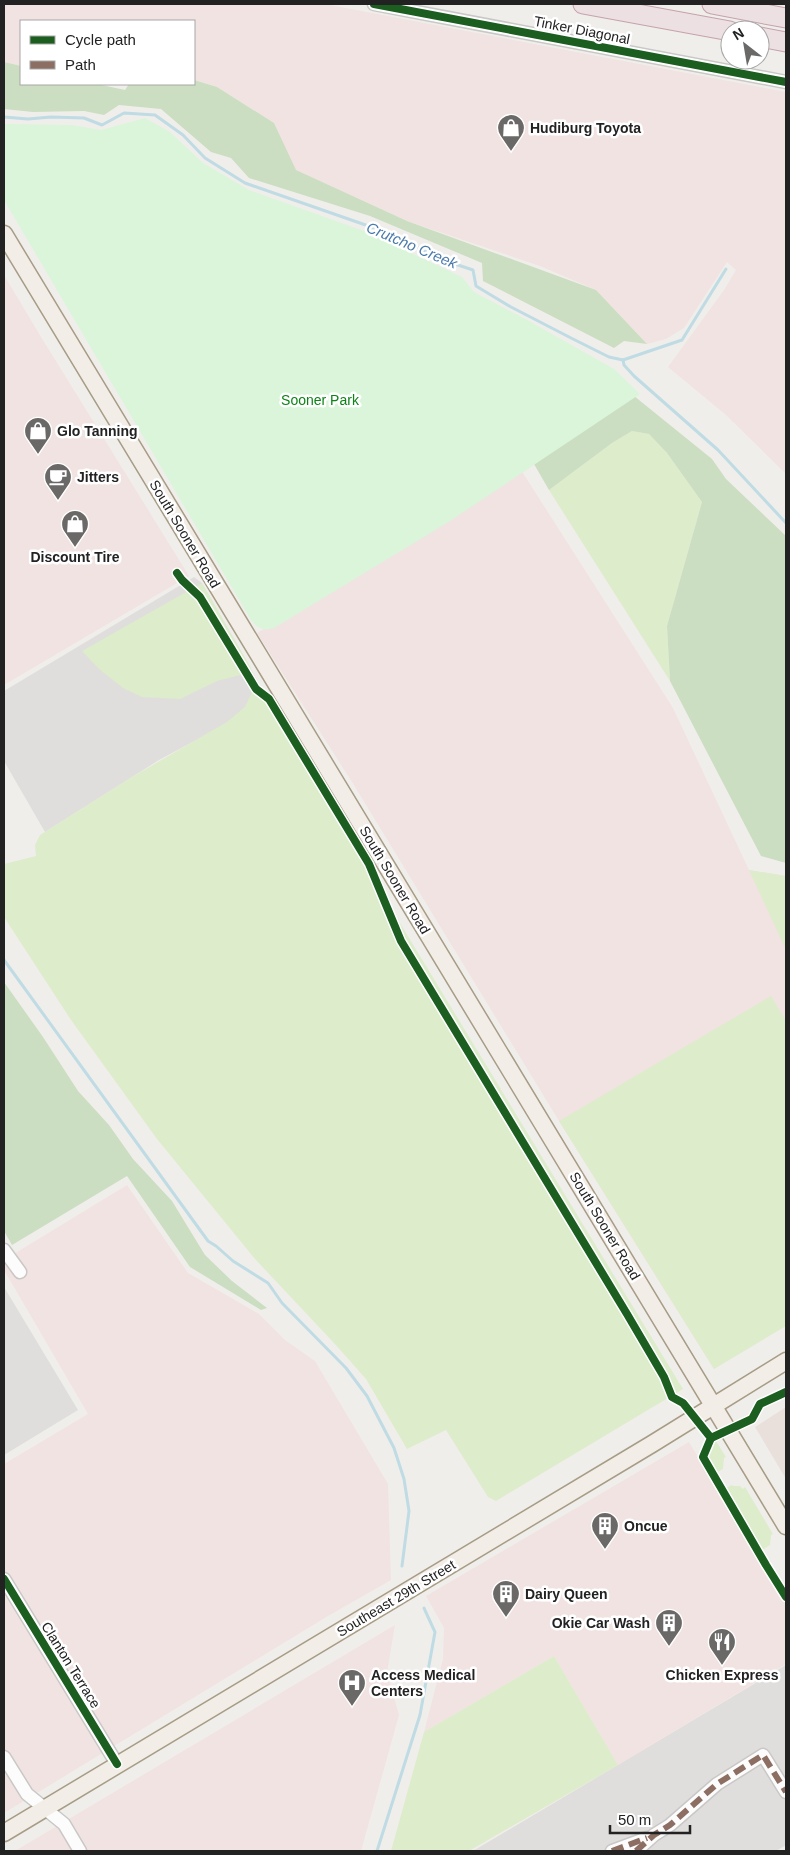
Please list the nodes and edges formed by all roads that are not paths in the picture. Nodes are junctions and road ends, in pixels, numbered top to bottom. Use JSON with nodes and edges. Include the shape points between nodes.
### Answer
{"nodes":[{"id":1,"x":374,"y":4,"type":"edge"},
{"id":2,"x":583,"y":4,"type":"edge"},
{"id":3,"x":712,"y":4,"type":"edge"},
{"id":4,"x":786,"y":16,"type":"edge"},
{"id":5,"x":720,"y":29,"type":"edge"},
{"id":6,"x":770,"y":39,"type":"edge"},
{"id":7,"x":786,"y":42,"type":"edge"},
{"id":8,"x":786,"y":82,"type":"edge"},
{"id":9,"x":4,"y":234,"type":"edge"},
{"id":10,"x":4,"y":1250,"type":"edge"},
{"id":11,"x":20,"y":1272,"type":"dead end"},
{"id":12,"x":786,"y":1361,"type":"edge"},
{"id":13,"x":714,"y":1406,"type":"junction"},
{"id":14,"x":786,"y":1526,"type":"edge"},
{"id":15,"x":4,"y":1580,"type":"edge"},
{"id":16,"x":4,"y":1756,"type":"edge"},
{"id":17,"x":117,"y":1764,"type":"junction"},
{"id":18,"x":786,"y":1792,"type":"edge"},
{"id":19,"x":44,"y":1808,"type":"junction"},
{"id":20,"x":4,"y":1832,"type":"edge"},
{"id":21,"x":654,"y":1836,"type":"junction"},
{"id":22,"x":80,"y":1851,"type":"edge"},
{"id":23,"x":612,"y":1851,"type":"edge"},
{"id":24,"x":636,"y":1851,"type":"edge"}],
"edges":[{"from":1,"to":8,"type":"street","name":"Tinker Diagonal"},
{"from":2,"to":5,"type":"highway","name":"Tinker Diagonal"},
{"from":3,"to":4,"type":"highway"},
{"from":6,"to":7,"type":"highway"},
{"from":9,"to":13,"type":"main road","name":"South Sooner Road"},
{"from":10,"to":11,"type":"street"},
{"from":12,"to":13,"type":"main road","name":"Southeast 29th Street"},
{"from":13,"to":14,"type":"main road","name":"South Sooner Road"},
{"from":13,"to":17,"type":"main road","name":"Southeast 29th Street"},
{"from":15,"to":17,"type":"street","name":"Clanton Terrace"},
{"from":16,"to":19,"type":"street","via":[[27,1794]]},
{"from":17,"to":19,"type":"main road","name":"Southeast 29th Street"},
{"from":18,"to":21,"type":"street","via":[[763,1755],[717,1784]]},
{"from":19,"to":20,"type":"main road","name":"Southeast 29th Street"},
{"from":19,"to":22,"type":"street","via":[[64,1824]]},
{"from":21,"to":23,"type":"street"},
{"from":21,"to":24,"type":"street"}]}
